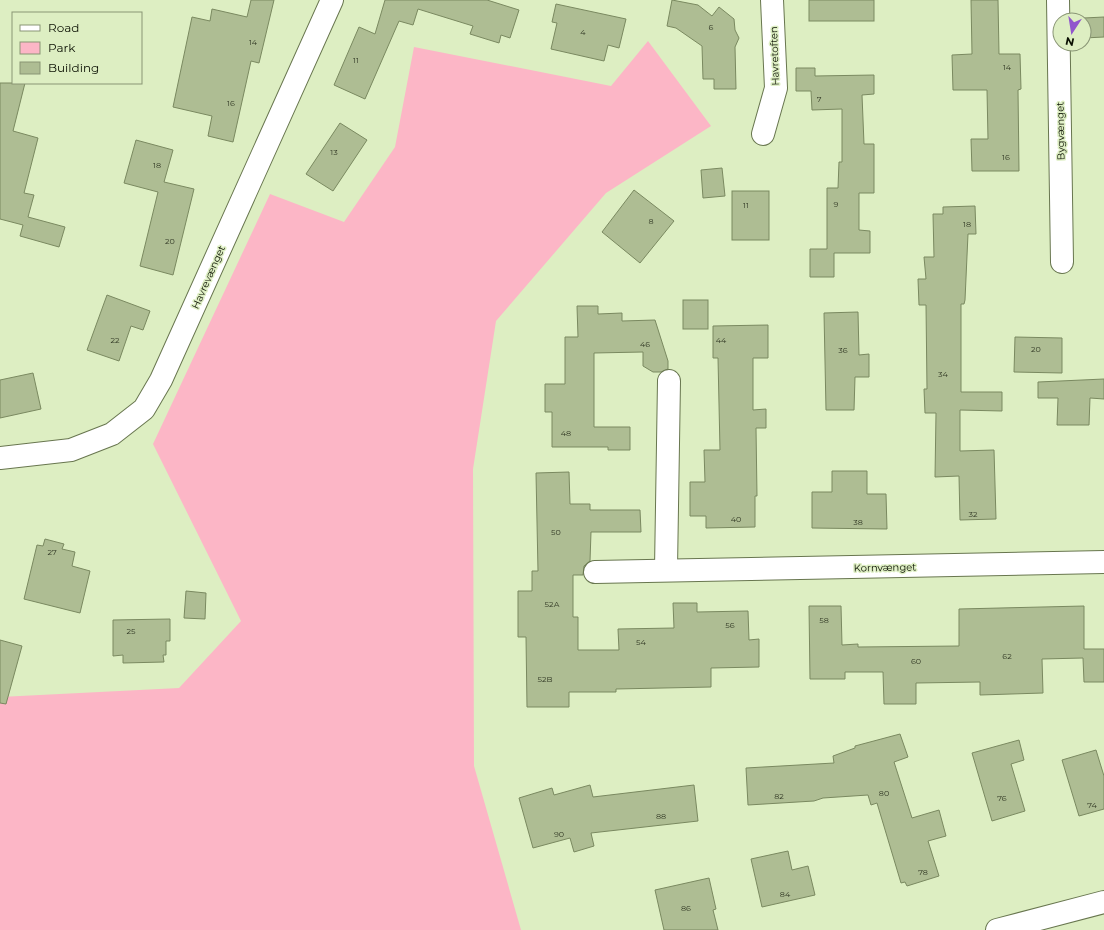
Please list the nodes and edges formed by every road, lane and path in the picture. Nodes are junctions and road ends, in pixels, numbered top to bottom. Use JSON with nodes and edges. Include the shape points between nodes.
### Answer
{"nodes":[{"id":1,"x":332,"y":0,"type":"edge"},
{"id":2,"x":772,"y":0,"type":"edge"},
{"id":3,"x":1058,"y":0,"type":"edge"},
{"id":4,"x":764,"y":134,"type":"dead end"},
{"id":5,"x":1062,"y":262,"type":"dead end"},
{"id":6,"x":669,"y":381,"type":"dead end"},
{"id":7,"x":0,"y":458,"type":"edge"},
{"id":8,"x":1104,"y":562,"type":"edge"},
{"id":9,"x":666,"y":569,"type":"junction"},
{"id":10,"x":595,"y":572,"type":"dead end"},
{"id":11,"x":1104,"y":902,"type":"edge"},
{"id":12,"x":997,"y":930,"type":"edge"}],
"edges":[{"from":1,"to":7,"type":"street","name":"Havrevænget","via":[[161,380],[144,410],[112,434],[71,450]]},
{"from":2,"to":4,"type":"street","name":"Havretoften","via":[[776,88]]},
{"from":3,"to":5,"type":"street","name":"Bygvænget"},
{"from":6,"to":9,"type":"street"},
{"from":8,"to":9,"type":"street","name":"Kornvænget"},
{"from":9,"to":10,"type":"street","name":"Kornvænget"},
{"from":11,"to":12,"type":"street"}]}
